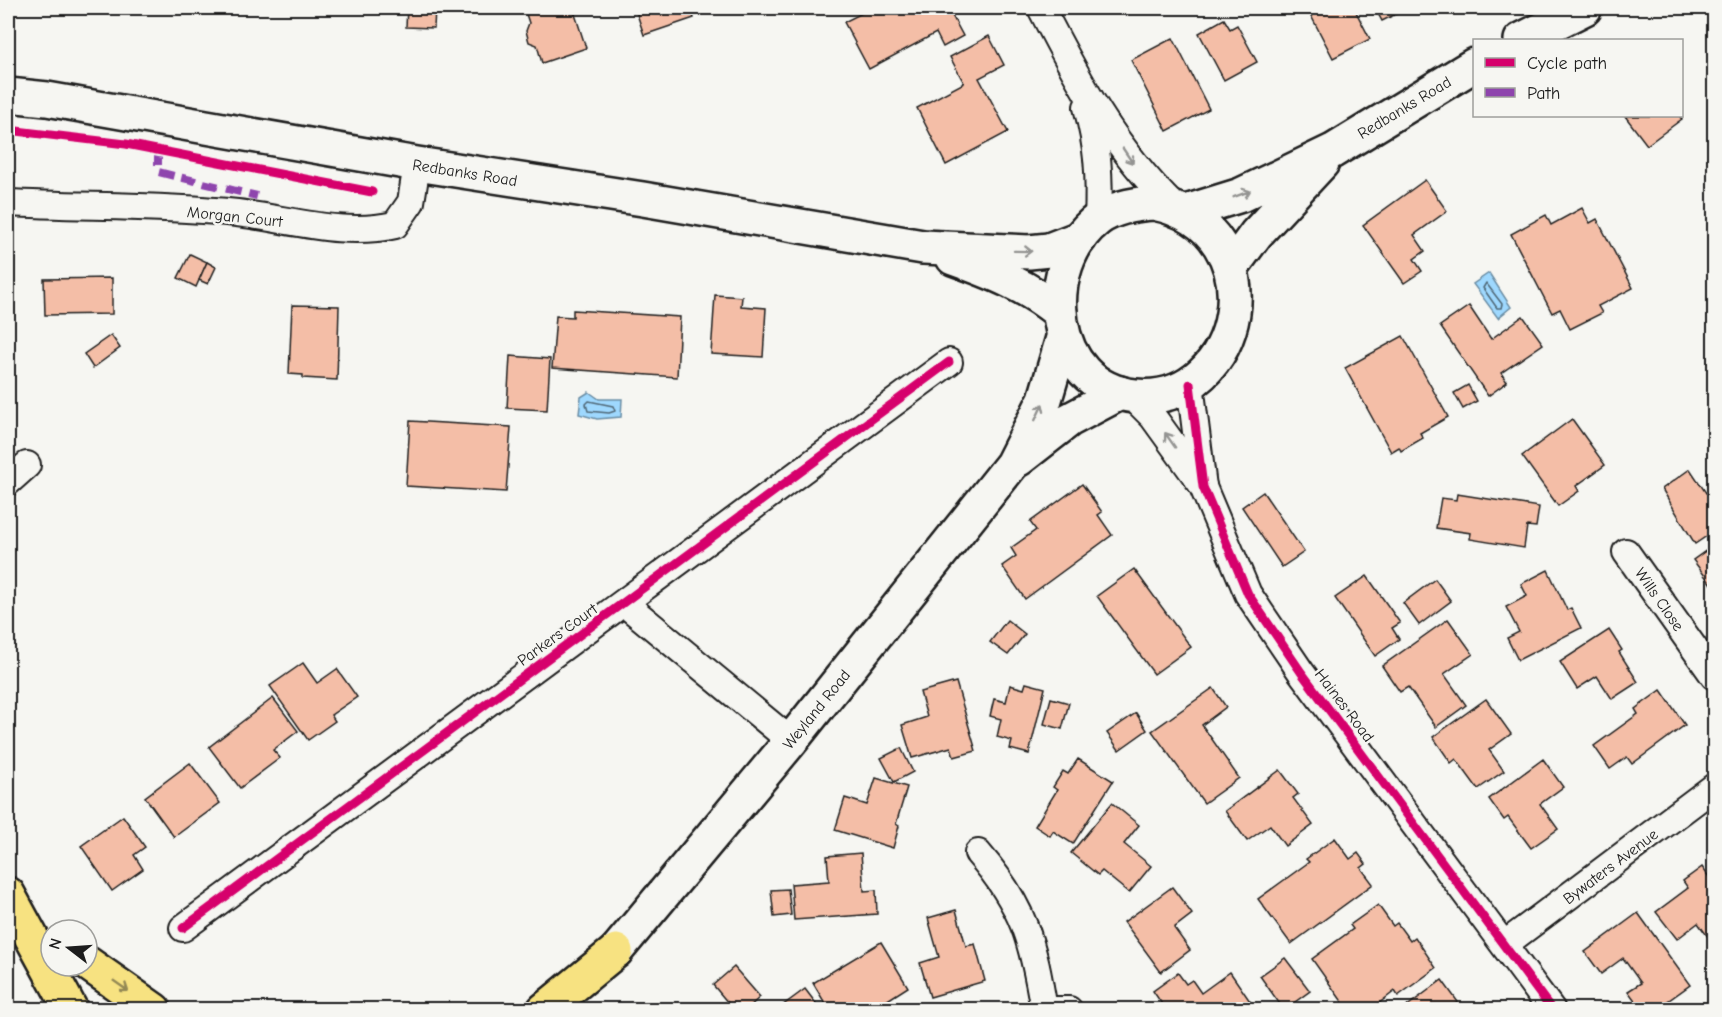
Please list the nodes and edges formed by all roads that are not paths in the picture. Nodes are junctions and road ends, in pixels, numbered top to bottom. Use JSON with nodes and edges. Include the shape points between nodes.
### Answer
{"nodes":[{"id":1,"x":1041,"y":8,"type":"edge"},
{"id":2,"x":1585,"y":8,"type":"edge"},
{"id":3,"x":1523,"y":39,"type":"edge"},
{"id":4,"x":1473,"y":66,"type":"edge"},
{"id":5,"x":1083,"y":90,"type":"junction"},
{"id":6,"x":8,"y":95,"type":"edge"},
{"id":7,"x":1333,"y":151,"type":"junction"},
{"id":8,"x":417,"y":164,"type":"junction"},
{"id":9,"x":8,"y":203,"type":"edge"},
{"id":10,"x":1180,"y":210,"type":"junction"},
{"id":11,"x":1089,"y":228,"type":"junction"},
{"id":12,"x":923,"y":247,"type":"junction"},
{"id":13,"x":1231,"y":268,"type":"junction"},
{"id":14,"x":1061,"y":326,"type":"junction"},
{"id":15,"x":948,"y":362,"type":"dead end"},
{"id":16,"x":1190,"y":384,"type":"junction"},
{"id":17,"x":1126,"y":395,"type":"junction"},
{"id":18,"x":1012,"y":464,"type":"junction"},
{"id":19,"x":27,"y":465,"type":"dead end"},
{"id":20,"x":8,"y":482,"type":"edge"},
{"id":21,"x":1203,"y":487,"type":"junction"},
{"id":22,"x":1626,"y":552,"type":"dead end"},
{"id":23,"x":624,"y":603,"type":"junction"},
{"id":24,"x":1714,"y":676,"type":"edge"},
{"id":25,"x":791,"y":741,"type":"junction"},
{"id":26,"x":1714,"y":787,"type":"edge"},
{"id":27,"x":978,"y":853,"type":"dead end"},
{"id":28,"x":14,"y":906,"type":"edge"},
{"id":29,"x":39,"y":928,"type":"edge"},
{"id":30,"x":183,"y":928,"type":"dead end"},
{"id":31,"x":1505,"y":944,"type":"junction"},
{"id":32,"x":616,"y":951,"type":"junction"},
{"id":33,"x":99,"y":971,"type":"edge"},
{"id":34,"x":71,"y":1010,"type":"edge"},
{"id":35,"x":154,"y":1010,"type":"edge"},
{"id":36,"x":544,"y":1010,"type":"edge"},
{"id":37,"x":574,"y":1010,"type":"edge"},
{"id":38,"x":1046,"y":1010,"type":"edge"},
{"id":39,"x":1069,"y":1010,"type":"edge"},
{"id":40,"x":1552,"y":1010,"type":"edge"}],
"edges":[{"from":1,"to":5,"type":"street"},
{"from":2,"to":3,"type":"main road"},
{"from":4,"to":7,"type":"main road","name":"Redbanks Road"},
{"from":5,"to":10,"type":"street","one_way":true,"via":[[1137,169]]},
{"from":5,"to":11,"type":"street","via":[[1100,167]]},
{"from":6,"to":8,"type":"main road","name":"Redbanks Road"},
{"from":10,"to":7,"type":"main road","name":"Redbanks Road","one_way":true,"via":[[1241,195]]},
{"from":7,"to":13,"type":"main road","name":"Redbanks Road","via":[[1256,234]]},
{"from":8,"to":9,"type":"street","name":"Morgan Court","via":[[411,201],[395,225],[371,231],[236,213]]},
{"from":8,"to":12,"type":"main road","name":"Redbanks Road"},
{"from":10,"to":11,"type":"main road","via":[[1154,203],[1137,204],[1116,209]]},
{"from":10,"to":13,"type":"main road","via":[[1202,222],[1216,238]]},
{"from":12,"to":11,"type":"main road","name":"Redbanks Road","one_way":true,"via":[[1049,250]]},
{"from":11,"to":14,"type":"main road","via":[[1063,278]]},
{"from":12,"to":14,"type":"main road","name":"Redbanks Road","via":[[998,274],[1043,299]]},
{"from":13,"to":16,"type":"main road","via":[[1233,308],[1228,332],[1219,353]]},
{"from":14,"to":17,"type":"main road","via":[[1074,360],[1086,374],[1102,386]]},
{"from":18,"to":14,"type":"main road","name":"Weyland Road","one_way":true,"via":[[1045,399]]},
{"from":15,"to":23,"type":"street","name":"Parkers Court"},
{"from":16,"to":17,"type":"main road","via":[[1155,396]]},
{"from":16,"to":21,"type":"street","name":"Haines Road"},
{"from":17,"to":18,"type":"main road","name":"Weyland Road","via":[[1069,420]]},
{"from":21,"to":17,"type":"street","name":"Haines Road","one_way":true,"via":[[1153,417]]},
{"from":18,"to":25,"type":"main road","name":"Weyland Road"},
{"from":19,"to":20,"type":"street"},
{"from":21,"to":31,"type":"street","name":"Haines Road","via":[[1248,594],[1274,634]]},
{"from":22,"to":24,"type":"street","name":"Wills Close"},
{"from":23,"to":25,"type":"street"},
{"from":23,"to":30,"type":"street","name":"Parkers Court"},
{"from":25,"to":32,"type":"main road","name":"Weyland Road"},
{"from":26,"to":31,"type":"street","name":"Bywaters Avenue"},
{"from":27,"to":38,"type":"street","via":[[1002,882],[1022,918],[1035,955]]},
{"from":28,"to":29,"type":"highway"},
{"from":28,"to":34,"type":"highway"},
{"from":31,"to":40,"type":"street","name":"Haines Road"},
{"from":32,"to":36,"type":"highway"},
{"from":32,"to":37,"type":"highway"},
{"from":33,"to":35,"type":"highway","one_way":true},
{"from":38,"to":39,"type":"street"}]}
